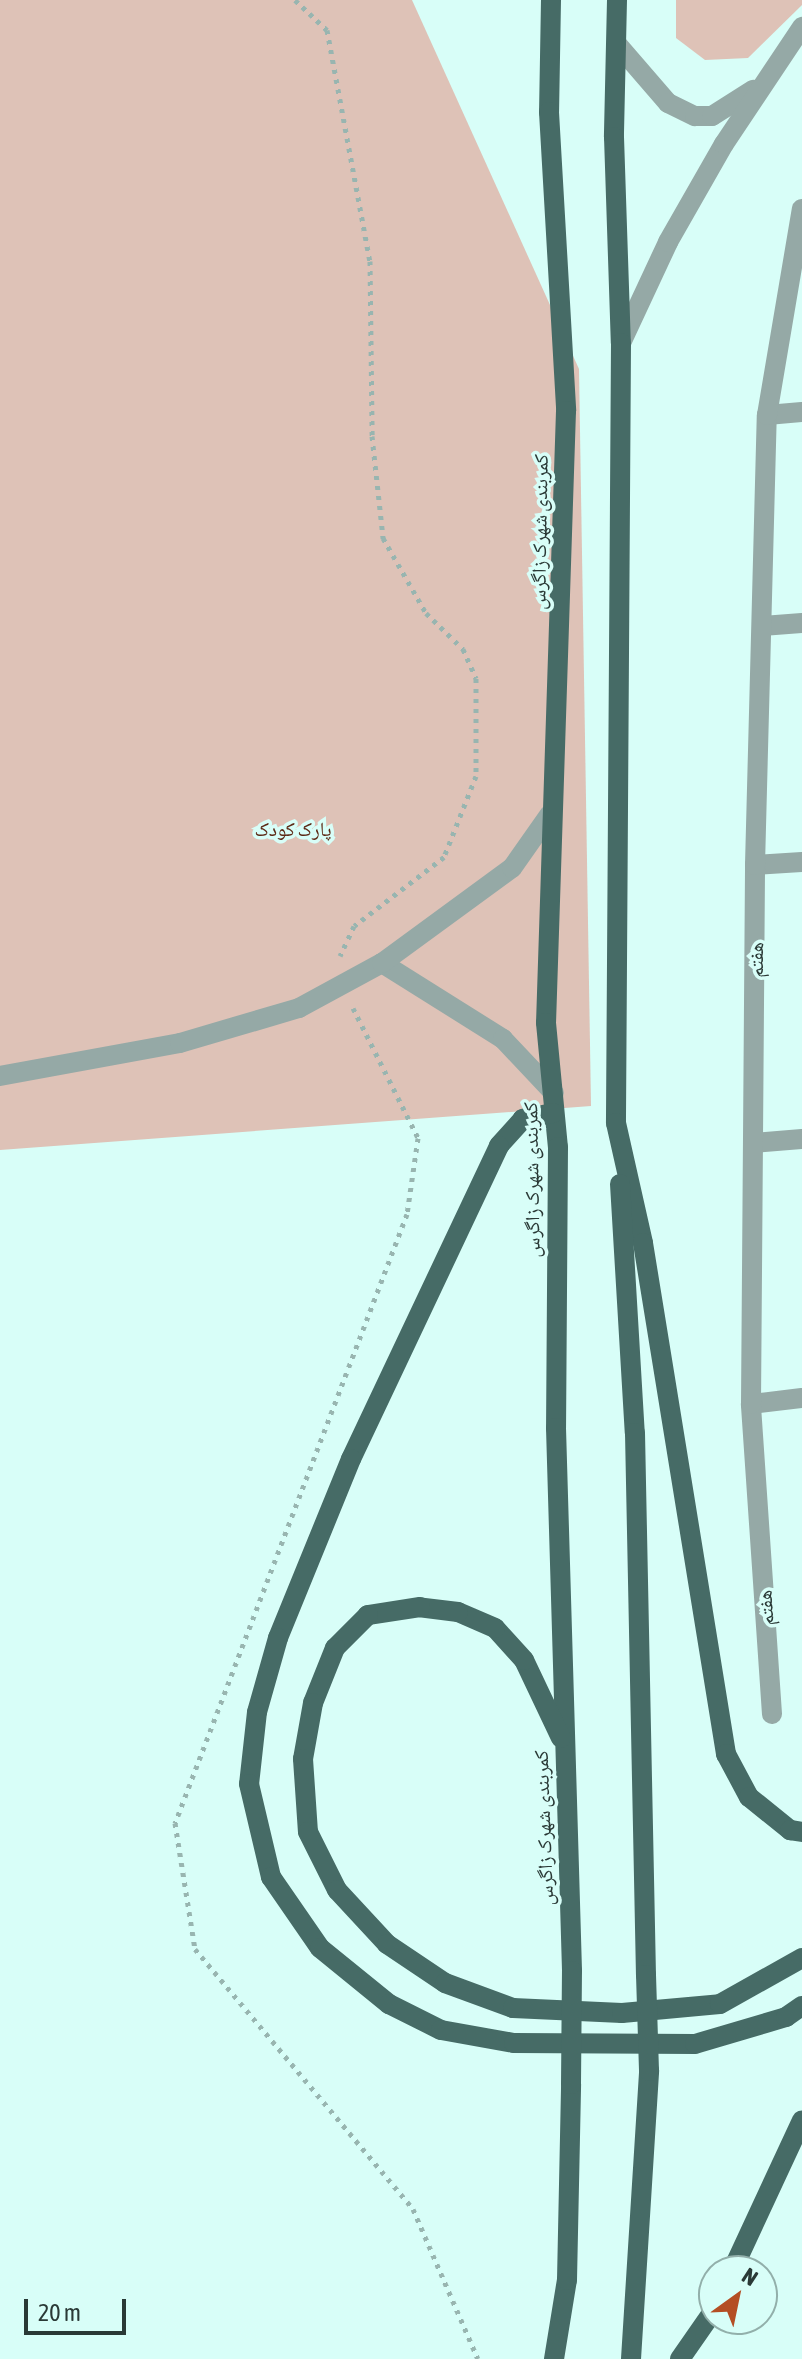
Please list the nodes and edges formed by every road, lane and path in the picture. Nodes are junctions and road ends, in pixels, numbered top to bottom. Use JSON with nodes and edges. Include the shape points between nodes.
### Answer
{"nodes":[{"id":1,"x":295,"y":0,"type":"edge"},
{"id":2,"x":551,"y":0,"type":"edge"},
{"id":3,"x":617,"y":0,"type":"edge"},
{"id":4,"x":802,"y":27,"type":"edge"},
{"id":5,"x":617,"y":44,"type":"junction"},
{"id":6,"x":762,"y":82,"type":"junction"},
{"id":7,"x":802,"y":209,"type":"edge"},
{"id":8,"x":621,"y":343,"type":"junction"},
{"id":9,"x":802,"y":412,"type":"edge"},
{"id":10,"x":767,"y":415,"type":"junction"},
{"id":11,"x":802,"y":623,"type":"edge"},
{"id":12,"x":762,"y":626,"type":"junction"},
{"id":13,"x":550,"y":814,"type":"junction"},
{"id":14,"x":802,"y":862,"type":"edge"},
{"id":15,"x":755,"y":865,"type":"junction"},
{"id":16,"x":382,"y":963,"type":"junction"},
{"id":17,"x":342,"y":987,"type":"junction"},
{"id":18,"x":0,"y":1076,"type":"edge"},
{"id":19,"x":553,"y":1103,"type":"junction"},
{"id":20,"x":616,"y":1123,"type":"junction"},
{"id":21,"x":802,"y":1139,"type":"edge"},
{"id":22,"x":754,"y":1143,"type":"junction"},
{"id":23,"x":802,"y":1398,"type":"edge"},
{"id":24,"x":751,"y":1404,"type":"junction"},
{"id":25,"x":772,"y":1714,"type":"dead end"},
{"id":26,"x":565,"y":1746,"type":"junction"},
{"id":27,"x":802,"y":1832,"type":"edge"},
{"id":28,"x":802,"y":1958,"type":"edge"},
{"id":29,"x":802,"y":2006,"type":"edge"},
{"id":30,"x":802,"y":2120,"type":"edge"},
{"id":31,"x":739,"y":2255,"type":"edge"},
{"id":32,"x":698,"y":2333,"type":"edge"},
{"id":33,"x":478,"y":2359,"type":"edge"},
{"id":34,"x":554,"y":2359,"type":"edge"},
{"id":35,"x":631,"y":2359,"type":"edge"},
{"id":36,"x":680,"y":2359,"type":"edge"}],
"edges":[{"from":1,"to":17,"type":"path","via":[[327,30],[370,261],[372,436],[383,538],[426,613],[463,649],[476,678],[476,776],[444,857],[354,926],[340,949]]},
{"from":2,"to":13,"type":"main road","name":"کمربندی شهرک زاگرس","via":[[549,112],[566,411]]},
{"from":3,"to":5,"type":"main road"},
{"from":4,"to":6,"type":"street"},
{"from":5,"to":6,"type":"street","via":[[668,103],[695,116],[712,116]]},
{"from":5,"to":8,"type":"main road","via":[[614,137]]},
{"from":6,"to":8,"type":"street","via":[[668,242]]},
{"from":7,"to":10,"type":"street","name":"هفتم"},
{"from":8,"to":20,"type":"main road"},
{"from":9,"to":10,"type":"street"},
{"from":10,"to":12,"type":"street","name":"هفتم"},
{"from":11,"to":12,"type":"street"},
{"from":12,"to":15,"type":"street","name":"هفتم"},
{"from":13,"to":16,"type":"street","via":[[512,868]]},
{"from":13,"to":19,"type":"main road","name":"کمربندی شهرک زاگرس","via":[[546,1023]]},
{"from":14,"to":15,"type":"street"},
{"from":15,"to":22,"type":"street","name":"هفتم"},
{"from":16,"to":17,"type":"street"},
{"from":16,"to":19,"type":"street","via":[[503,1039]]},
{"from":17,"to":18,"type":"street","via":[[266,1020],[180,1043]]},
{"from":17,"to":33,"type":"path","via":[[418,1138],[407,1214],[175,1823],[195,1949],[413,2209]]},
{"from":19,"to":26,"type":"main road","name":"کمربندی شهرک زاگرس","via":[[558,1147],[556,1428]]},
{"from":19,"to":29,"type":"main road","via":[[523,1119],[499,1146],[351,1459],[278,1638],[257,1712],[249,1784],[271,1877],[320,1948],[389,2004],[441,2030],[514,2043],[695,2044],[786,2017]]},
{"from":20,"to":27,"type":"main road","via":[[646,1258],[726,1754],[749,1797],[790,1830]]},
{"from":20,"to":35,"type":"main road","bridge":true,"via":[[635,1433],[649,2071]]},
{"from":21,"to":22,"type":"street"},
{"from":22,"to":24,"type":"street","name":"هفتم"},
{"from":23,"to":24,"type":"street"},
{"from":24,"to":25,"type":"street","name":"هفتم"},
{"from":26,"to":28,"type":"main road","via":[[524,1660],[495,1628],[458,1612],[420,1607],[368,1615],[335,1648],[313,1703],[303,1759],[308,1832],[337,1890],[387,1944],[445,1983],[513,2008],[622,2013],[720,2004]]},
{"from":26,"to":34,"type":"main road","name":"کمربندی شهرک زاگرس","bridge":true,"via":[[571,2084],[567,2280]]},
{"from":30,"to":31,"type":"main road"},
{"from":32,"to":36,"type":"main road"}]}
